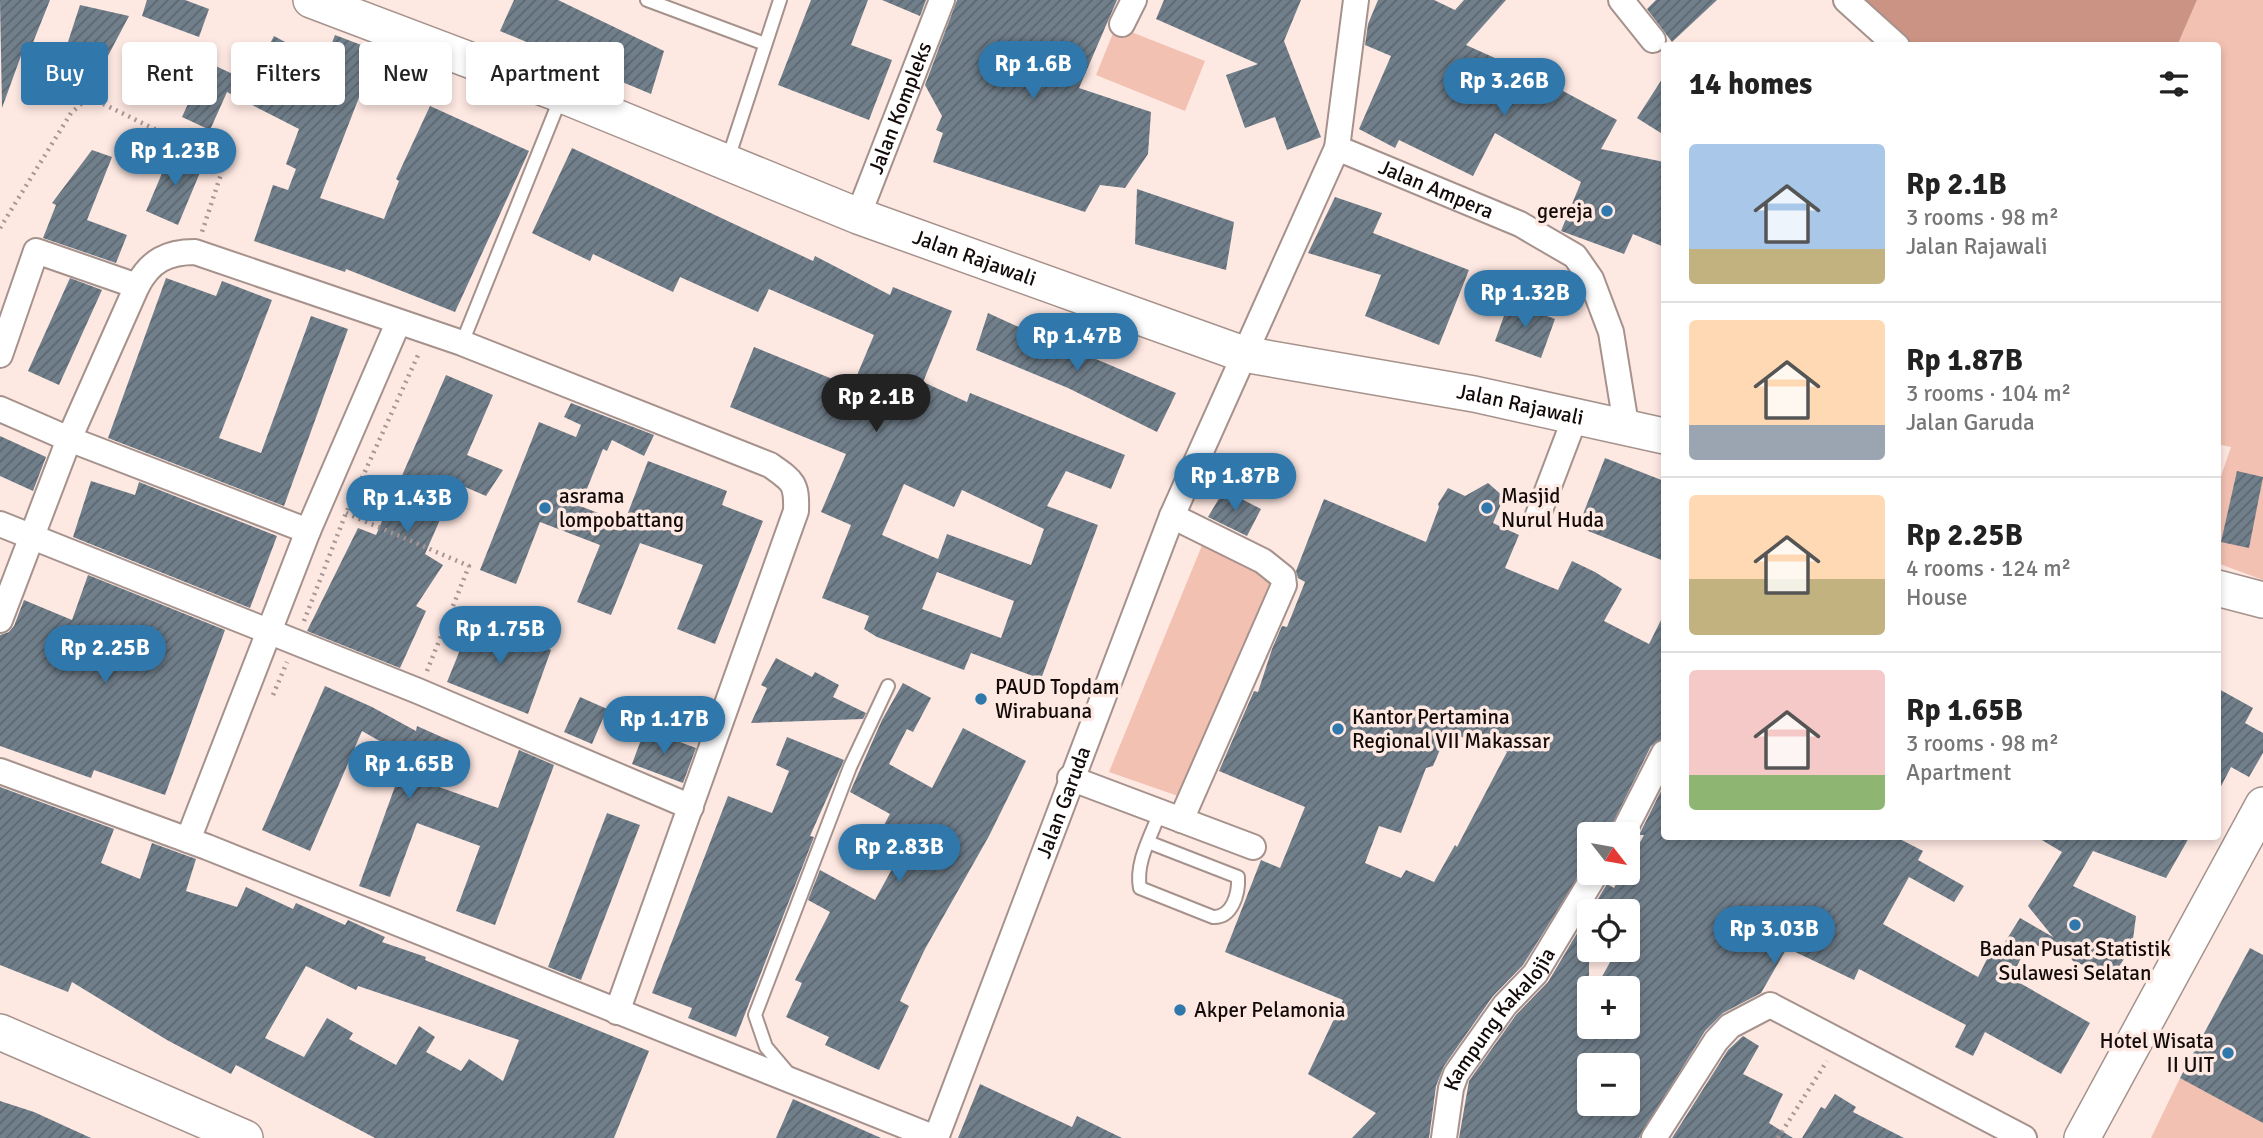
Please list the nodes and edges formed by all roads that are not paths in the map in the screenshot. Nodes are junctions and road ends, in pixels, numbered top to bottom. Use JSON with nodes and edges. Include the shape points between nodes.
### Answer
{"nodes":[{"id":1,"x":646,"y":0,"type":"edge"},
{"id":2,"x":780,"y":0,"type":"edge"},
{"id":3,"x":942,"y":0,"type":"edge"},
{"id":4,"x":1134,"y":0,"type":"edge"},
{"id":5,"x":1621,"y":0,"type":"edge"},
{"id":6,"x":1846,"y":0,"type":"edge"},
{"id":7,"x":1353,"y":1,"type":"edge"},
{"id":8,"x":320,"y":2,"type":"edge"},
{"id":9,"x":670,"y":4,"type":"edge"},
{"id":10,"x":1122,"y":24,"type":"dead end"},
{"id":11,"x":1653,"y":40,"type":"dead end"},
{"id":12,"x":1893,"y":42,"type":"edge"},
{"id":13,"x":765,"y":44,"type":"junction"},
{"id":14,"x":466,"y":58,"type":"edge"},
{"id":15,"x":558,"y":105,"type":"edge"},
{"id":16,"x":586,"y":105,"type":"edge"},
{"id":17,"x":1337,"y":148,"type":"junction"},
{"id":18,"x":727,"y":163,"type":"junction"},
{"id":19,"x":858,"y":216,"type":"junction"},
{"id":20,"x":137,"y":286,"type":"junction"},
{"id":21,"x":398,"y":323,"type":"junction"},
{"id":22,"x":462,"y":344,"type":"junction"},
{"id":23,"x":1243,"y":354,"type":"junction"},
{"id":24,"x":0,"y":355,"type":"edge"},
{"id":25,"x":0,"y":409,"type":"edge"},
{"id":26,"x":1576,"y":415,"type":"junction"},
{"id":27,"x":1626,"y":425,"type":"junction"},
{"id":28,"x":1661,"y":435,"type":"edge"},
{"id":29,"x":69,"y":439,"type":"junction"},
{"id":30,"x":1538,"y":515,"type":"dead end"},
{"id":31,"x":1172,"y":516,"type":"junction"},
{"id":32,"x":0,"y":524,"type":"edge"},
{"id":33,"x":308,"y":531,"type":"junction"},
{"id":34,"x":30,"y":537,"type":"junction"},
{"id":35,"x":2221,"y":589,"type":"edge"},
{"id":36,"x":2263,"y":600,"type":"edge"},
{"id":37,"x":0,"y":620,"type":"edge"},
{"id":38,"x":269,"y":631,"type":"junction"},
{"id":39,"x":888,"y":686,"type":"dead end"},
{"id":40,"x":1661,"y":759,"type":"edge"},
{"id":41,"x":0,"y":771,"type":"edge"},
{"id":42,"x":1070,"y":778,"type":"junction"},
{"id":43,"x":2263,"y":805,"type":"edge"},
{"id":44,"x":691,"y":807,"type":"junction"},
{"id":45,"x":1170,"y":816,"type":"junction"},
{"id":46,"x":1629,"y":822,"type":"edge"},
{"id":47,"x":188,"y":840,"type":"junction"},
{"id":48,"x":1148,"y":842,"type":"junction"},
{"id":49,"x":1253,"y":847,"type":"dead end"},
{"id":50,"x":1588,"y":886,"type":"edge"},
{"id":51,"x":617,"y":1012,"type":"junction"},
{"id":52,"x":0,"y":1032,"type":"edge"},
{"id":53,"x":796,"y":1083,"type":"junction"},
{"id":54,"x":1451,"y":1134,"type":"edge"},
{"id":55,"x":245,"y":1138,"type":"edge"},
{"id":56,"x":935,"y":1138,"type":"edge"},
{"id":57,"x":1654,"y":1138,"type":"edge"},
{"id":58,"x":2024,"y":1138,"type":"edge"},
{"id":59,"x":2082,"y":1138,"type":"edge"}],
"edges":[{"from":1,"to":9,"type":"lane"},
{"from":2,"to":13,"type":"lane"},
{"from":3,"to":19,"type":"street","name":"Jalan Kompleks"},
{"from":4,"to":10,"type":"street"},
{"from":5,"to":11,"type":"street"},
{"from":6,"to":12,"type":"street"},
{"from":7,"to":17,"type":"street"},
{"from":8,"to":14,"type":"main road","name":"Jalan Rajawali"},
{"from":9,"to":13,"type":"lane"},
{"from":13,"to":18,"type":"lane"},
{"from":15,"to":22,"type":"lane"},
{"from":16,"to":18,"type":"main road","name":"Jalan Rajawali"},
{"from":17,"to":23,"type":"street"},
{"from":17,"to":27,"type":"street","name":"Jalan Ampera","via":[[1520,224],[1575,256],[1591,279],[1612,332]]},
{"from":18,"to":19,"type":"main road","name":"Jalan Rajawali"},
{"from":19,"to":23,"type":"main road","name":"Jalan Rajawali"},
{"from":20,"to":21,"type":"street","via":[[146,270],[162,257],[195,251]]},
{"from":20,"to":24,"type":"street","via":[[36,251]]},
{"from":20,"to":29,"type":"street"},
{"from":21,"to":22,"type":"street"},
{"from":21,"to":33,"type":"street"},
{"from":22,"to":44,"type":"street","via":[[770,465],[793,481],[796,512]]},
{"from":23,"to":26,"type":"main road","name":"Jalan Rajawali"},
{"from":23,"to":31,"type":"street","name":"Jalan Garuda"},
{"from":25,"to":29,"type":"street"},
{"from":26,"to":27,"type":"main road","name":"Jalan Rajawali"},
{"from":26,"to":30,"type":"street"},
{"from":27,"to":28,"type":"main road","name":"Jalan Rajawali"},
{"from":29,"to":33,"type":"street"},
{"from":29,"to":34,"type":"street"},
{"from":31,"to":42,"type":"street","name":"Jalan Garuda"},
{"from":31,"to":45,"type":"street","via":[[1263,561],[1283,577],[1284,585]]},
{"from":32,"to":34,"type":"street"},
{"from":33,"to":38,"type":"street"},
{"from":34,"to":37,"type":"street"},
{"from":34,"to":38,"type":"street"},
{"from":35,"to":36,"type":"main road"},
{"from":38,"to":44,"type":"street"},
{"from":38,"to":47,"type":"street"},
{"from":39,"to":53,"type":"lane","via":[[850,767],[755,1016],[766,1047]]},
{"from":40,"to":46,"type":"street"},
{"from":41,"to":47,"type":"street"},
{"from":42,"to":45,"type":"street"},
{"from":42,"to":56,"type":"street","name":"Jalan Garuda"},
{"from":43,"to":59,"type":"main road"},
{"from":44,"to":51,"type":"street"},
{"from":45,"to":48,"type":"lane"},
{"from":45,"to":49,"type":"street"},
{"from":47,"to":51,"type":"street"},
{"from":48,"to":48,"type":"lane","via":[[1137,873],[1140,888],[1213,917],[1228,912],[1238,877]]},
{"from":50,"to":54,"type":"street","name":"Kampung Kakalojia","via":[[1535,974],[1505,1005],[1456,1074]]},
{"from":51,"to":53,"type":"street"},
{"from":52,"to":55,"type":"main road"},
{"from":53,"to":56,"type":"street"},
{"from":57,"to":58,"type":"street","via":[[1716,1041],[1730,1026],[1770,1005]]}]}
